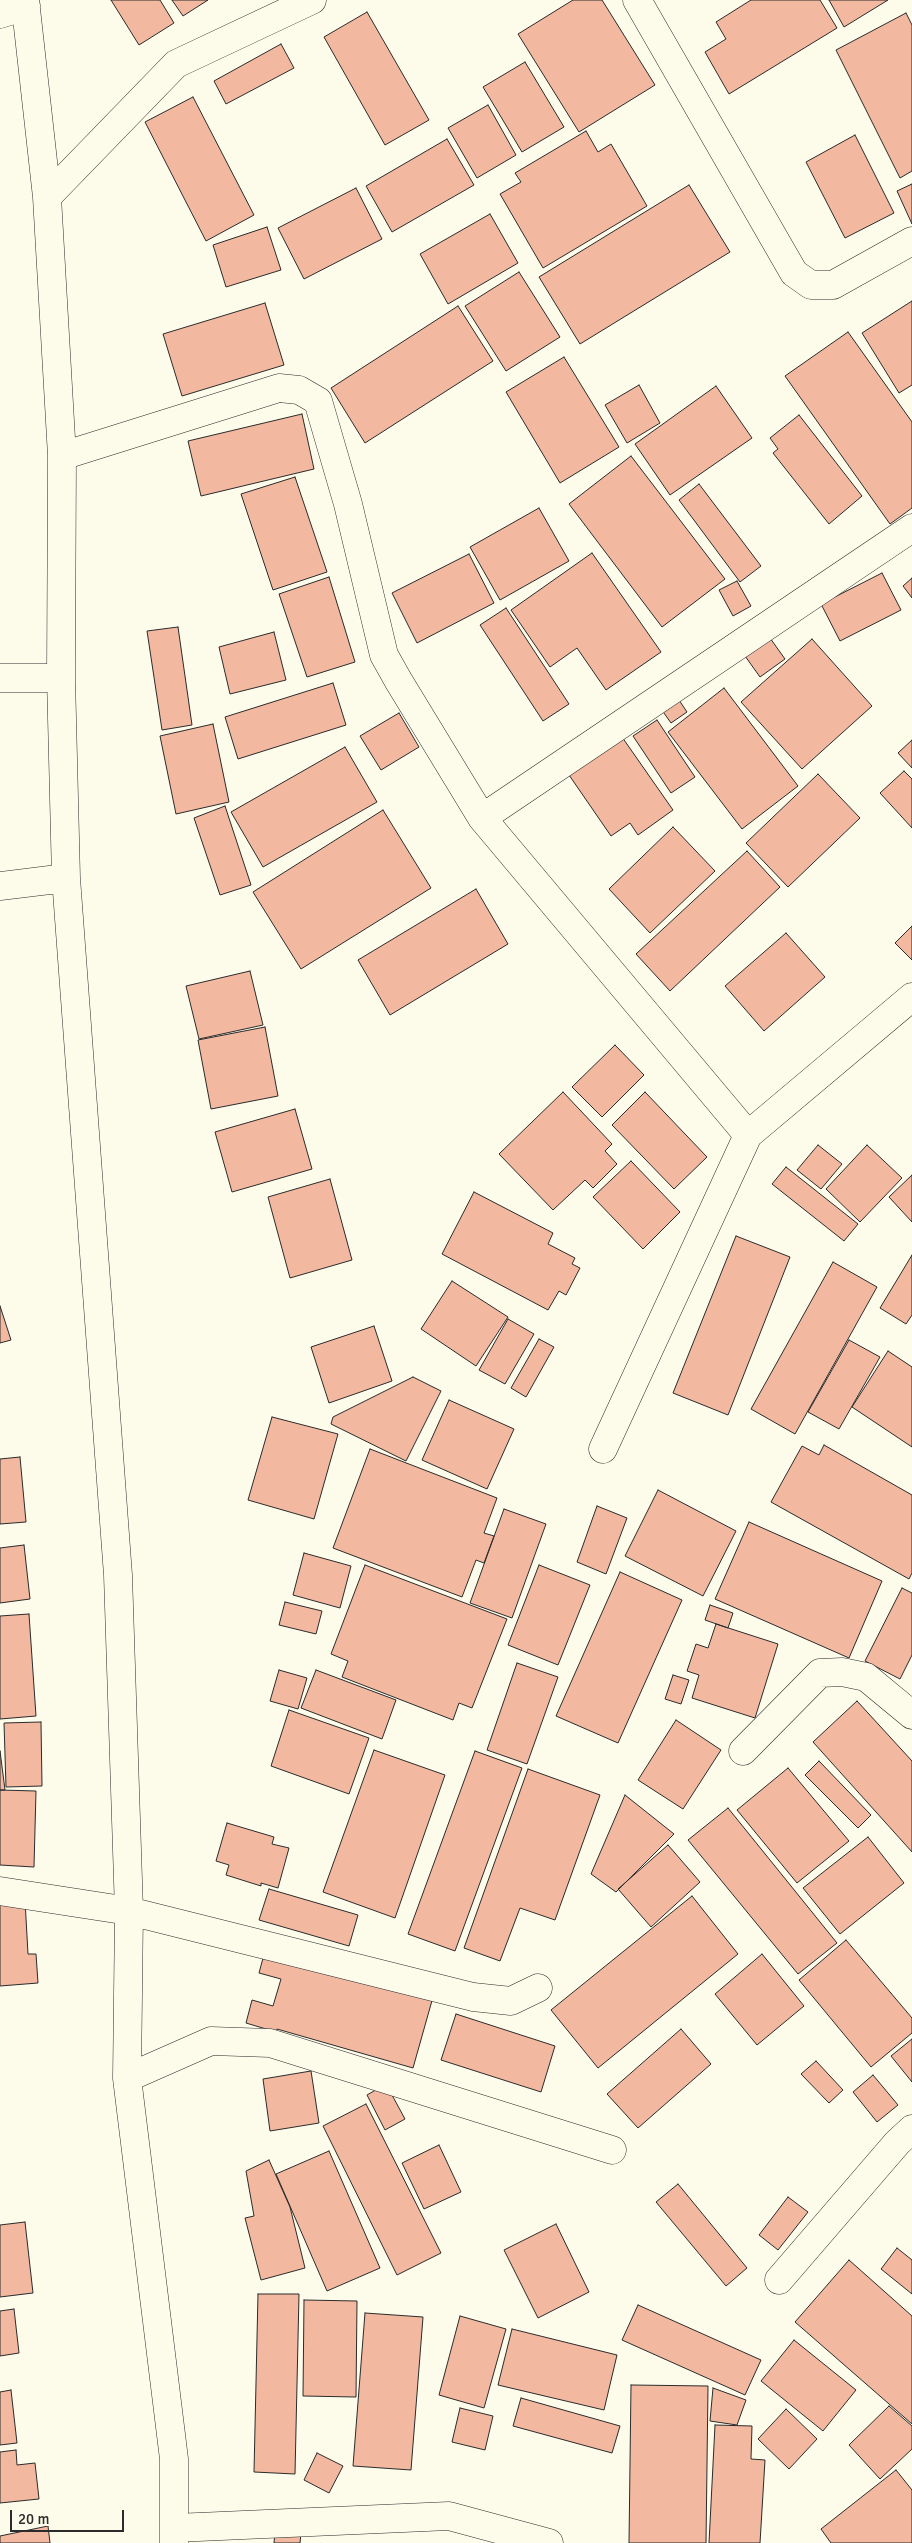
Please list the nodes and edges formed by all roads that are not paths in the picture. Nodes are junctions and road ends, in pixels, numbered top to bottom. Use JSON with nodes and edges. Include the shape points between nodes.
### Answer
{"nodes":[{"id":1,"x":312,"y":0,"type":"edge"},
{"id":2,"x":637,"y":0,"type":"edge"},
{"id":3,"x":26,"y":3,"type":"edge"},
{"id":4,"x":0,"y":14,"type":"edge"},
{"id":5,"x":47,"y":197,"type":"junction"},
{"id":6,"x":912,"y":241,"type":"edge"},
{"id":7,"x":62,"y":456,"type":"junction"},
{"id":8,"x":912,"y":528,"type":"edge"},
{"id":9,"x":0,"y":678,"type":"edge"},
{"id":10,"x":61,"y":678,"type":"junction"},
{"id":11,"x":482,"y":818,"type":"junction"},
{"id":12,"x":66,"y":878,"type":"junction"},
{"id":13,"x":0,"y":886,"type":"edge"},
{"id":14,"x":912,"y":998,"type":"edge"},
{"id":15,"x":748,"y":1135,"type":"junction"},
{"id":16,"x":603,"y":1449,"type":"dead end"},
{"id":17,"x":912,"y":1715,"type":"edge"},
{"id":18,"x":743,"y":1752,"type":"dead end"},
{"id":19,"x":0,"y":1891,"type":"edge"},
{"id":20,"x":129,"y":1911,"type":"junction"},
{"id":21,"x":538,"y":1988,"type":"dead end"},
{"id":22,"x":128,"y":2078,"type":"junction"},
{"id":23,"x":912,"y":2129,"type":"edge"},
{"id":24,"x":612,"y":2150,"type":"dead end"},
{"id":25,"x":779,"y":2280,"type":"dead end"},
{"id":26,"x":175,"y":2536,"type":"edge"},
{"id":27,"x":549,"y":2543,"type":"edge"}],
"edges":[{"from":1,"to":5,"type":"street","via":[[176,64]]},
{"from":2,"to":6,"type":"street","via":[[794,273],[811,285],[833,286]]},
{"from":3,"to":4,"type":"street"},
{"from":3,"to":5,"type":"street"},
{"from":5,"to":7,"type":"street"},
{"from":7,"to":10,"type":"street"},
{"from":7,"to":11,"type":"street","via":[[279,388],[299,390],[318,401],[348,504],[384,655]]},
{"from":8,"to":11,"type":"street"},
{"from":9,"to":10,"type":"street"},
{"from":10,"to":12,"type":"street"},
{"from":11,"to":15,"type":"street"},
{"from":12,"to":13,"type":"street"},
{"from":12,"to":20,"type":"street","via":[[118,1575]]},
{"from":14,"to":15,"type":"street"},
{"from":15,"to":16,"type":"street"},
{"from":17,"to":18,"type":"street","via":[[866,1678],[842,1672],[820,1673]]},
{"from":19,"to":20,"type":"street"},
{"from":20,"to":21,"type":"street","via":[[472,1997],[511,2001]]},
{"from":20,"to":22,"type":"street"},
{"from":22,"to":24,"type":"street","via":[[210,2041],[270,2043]]},
{"from":22,"to":26,"type":"street","via":[[174,2459]]},
{"from":23,"to":25,"type":"street"},
{"from":26,"to":27,"type":"street","via":[[449,2516]]}]}
